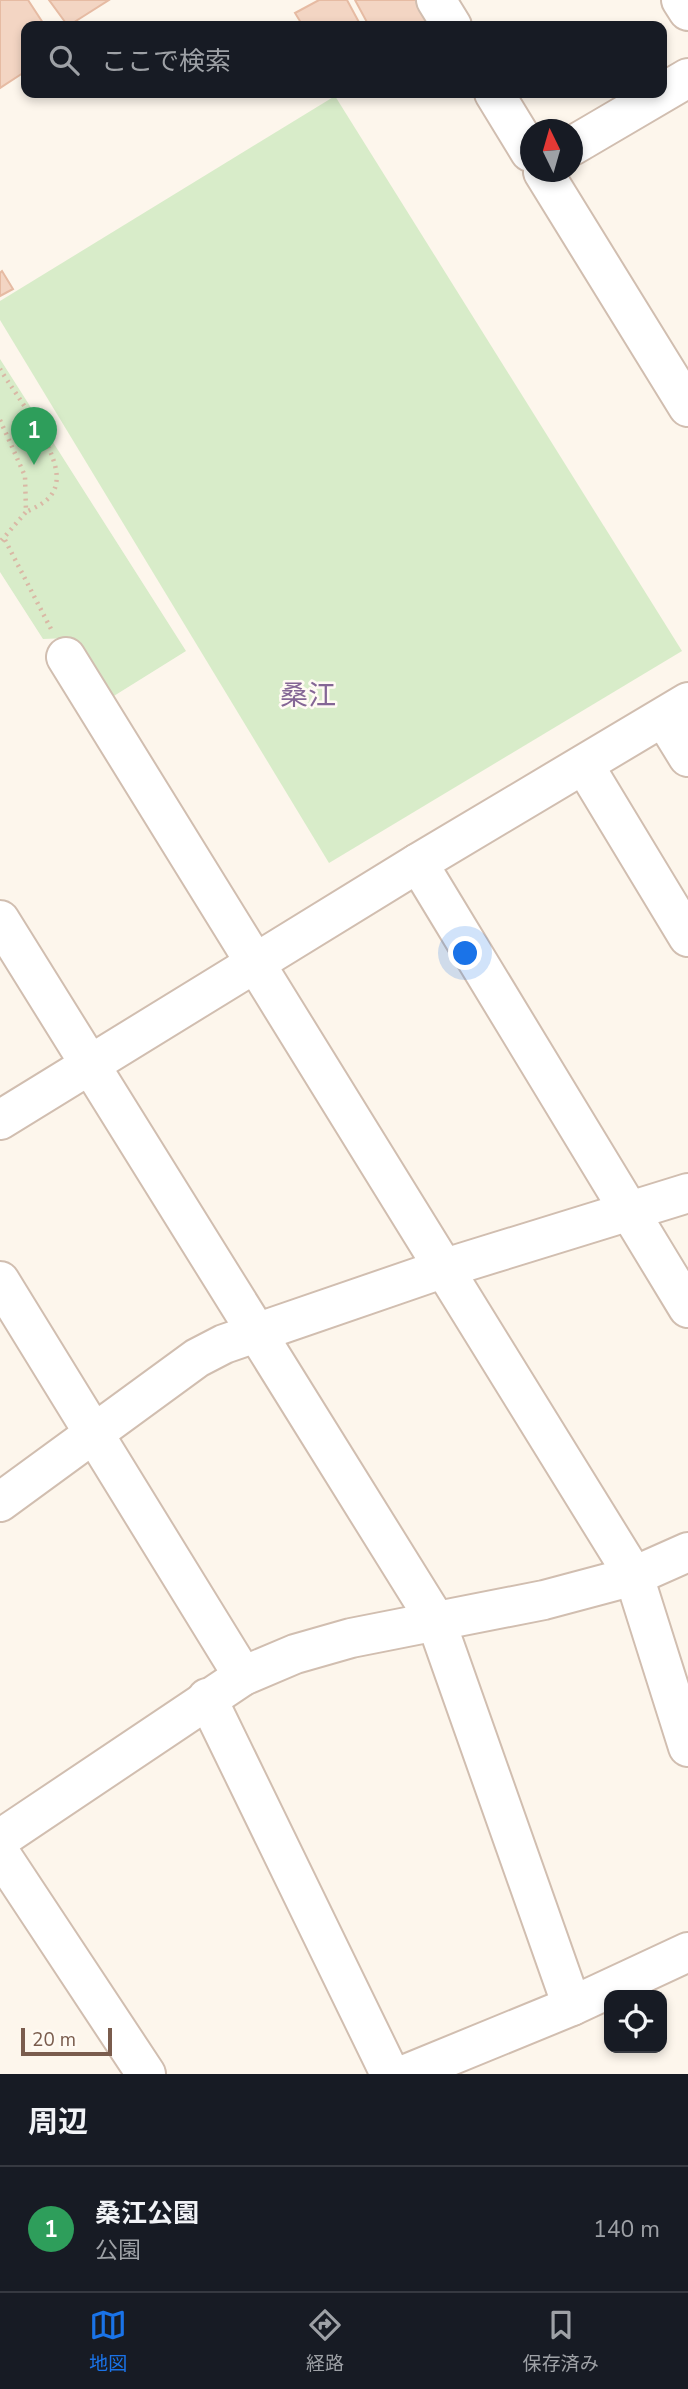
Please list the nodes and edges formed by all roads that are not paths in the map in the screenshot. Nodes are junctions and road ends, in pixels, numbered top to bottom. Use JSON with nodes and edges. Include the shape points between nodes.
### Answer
{"nodes":[{"id":1,"x":436,"y":0,"type":"edge"},
{"id":2,"x":681,"y":0,"type":"edge"},
{"id":3,"x":688,"y":11,"type":"edge"},
{"id":4,"x":449,"y":21,"type":"edge"},
{"id":5,"x":688,"y":78,"type":"edge"},
{"id":6,"x":667,"y":90,"type":"edge"},
{"id":7,"x":497,"y":98,"type":"edge"},
{"id":8,"x":654,"y":98,"type":"edge"},
{"id":9,"x":520,"y":136,"type":"edge"},
{"id":10,"x":583,"y":140,"type":"edge"},
{"id":11,"x":549,"y":182,"type":"edge"},
{"id":12,"x":688,"y":407,"type":"edge"},
{"id":13,"x":66,"y":657,"type":"road end"},
{"id":14,"x":676,"y":710,"type":"edge"},
{"id":15,"x":688,"y":757,"type":"edge"},
{"id":16,"x":584,"y":765,"type":"junction"},
{"id":17,"x":418,"y":863,"type":"junction"},
{"id":18,"x":0,"y":920,"type":"edge"},
{"id":19,"x":688,"y":937,"type":"edge"},
{"id":20,"x":254,"y":963,"type":"junction"},
{"id":21,"x":91,"y":1065,"type":"junction"},
{"id":22,"x":0,"y":1120,"type":"edge"},
{"id":23,"x":688,"y":1194,"type":"edge"},
{"id":24,"x":629,"y":1214,"type":"junction"},
{"id":25,"x":442,"y":1269,"type":"junction"},
{"id":26,"x":0,"y":1281,"type":"edge"},
{"id":27,"x":688,"y":1308,"type":"edge"},
{"id":28,"x":256,"y":1331,"type":"junction"},
{"id":29,"x":94,"y":1434,"type":"junction"},
{"id":30,"x":0,"y":1502,"type":"edge"},
{"id":31,"x":688,"y":1552,"type":"edge"},
{"id":32,"x":634,"y":1576,"type":"junction"},
{"id":33,"x":436,"y":1621,"type":"junction"},
{"id":34,"x":243,"y":1676,"type":"junction"},
{"id":35,"x":207,"y":1698,"type":"junction"},
{"id":36,"x":688,"y":1747,"type":"edge"},
{"id":37,"x":0,"y":1839,"type":"edge"},
{"id":38,"x":0,"y":1853,"type":"edge"},
{"id":39,"x":688,"y":1952,"type":"edge"},
{"id":40,"x":572,"y":2006,"type":"junction"},
{"id":41,"x":146,"y":2074,"type":"edge"},
{"id":42,"x":390,"y":2074,"type":"edge"},
{"id":43,"x":406,"y":2074,"type":"edge"}],
"edges":[{"from":1,"to":4,"type":"street"},
{"from":2,"to":3,"type":"street"},
{"from":5,"to":6,"type":"street"},
{"from":7,"to":9,"type":"street"},
{"from":8,"to":10,"type":"street"},
{"from":11,"to":12,"type":"street"},
{"from":13,"to":20,"type":"street"},
{"from":14,"to":15,"type":"street"},
{"from":14,"to":16,"type":"street"},
{"from":16,"to":17,"type":"street"},
{"from":16,"to":19,"type":"street"},
{"from":17,"to":20,"type":"street"},
{"from":17,"to":24,"type":"street"},
{"from":18,"to":21,"type":"street"},
{"from":20,"to":21,"type":"street"},
{"from":20,"to":25,"type":"street"},
{"from":21,"to":22,"type":"street"},
{"from":21,"to":28,"type":"street"},
{"from":23,"to":24,"type":"street"},
{"from":24,"to":25,"type":"street"},
{"from":24,"to":27,"type":"street"},
{"from":25,"to":28,"type":"street"},
{"from":25,"to":32,"type":"street"},
{"from":26,"to":29,"type":"street"},
{"from":28,"to":29,"type":"street","via":[[197,1359]]},
{"from":28,"to":33,"type":"street"},
{"from":29,"to":30,"type":"street"},
{"from":29,"to":34,"type":"street"},
{"from":31,"to":32,"type":"street"},
{"from":32,"to":33,"type":"street"},
{"from":32,"to":36,"type":"street"},
{"from":33,"to":34,"type":"street","via":[[351,1638]]},
{"from":33,"to":40,"type":"street"},
{"from":34,"to":35,"type":"street"},
{"from":35,"to":37,"type":"street"},
{"from":35,"to":42,"type":"street"},
{"from":38,"to":41,"type":"street"},
{"from":39,"to":40,"type":"street"},
{"from":40,"to":43,"type":"street"}]}
